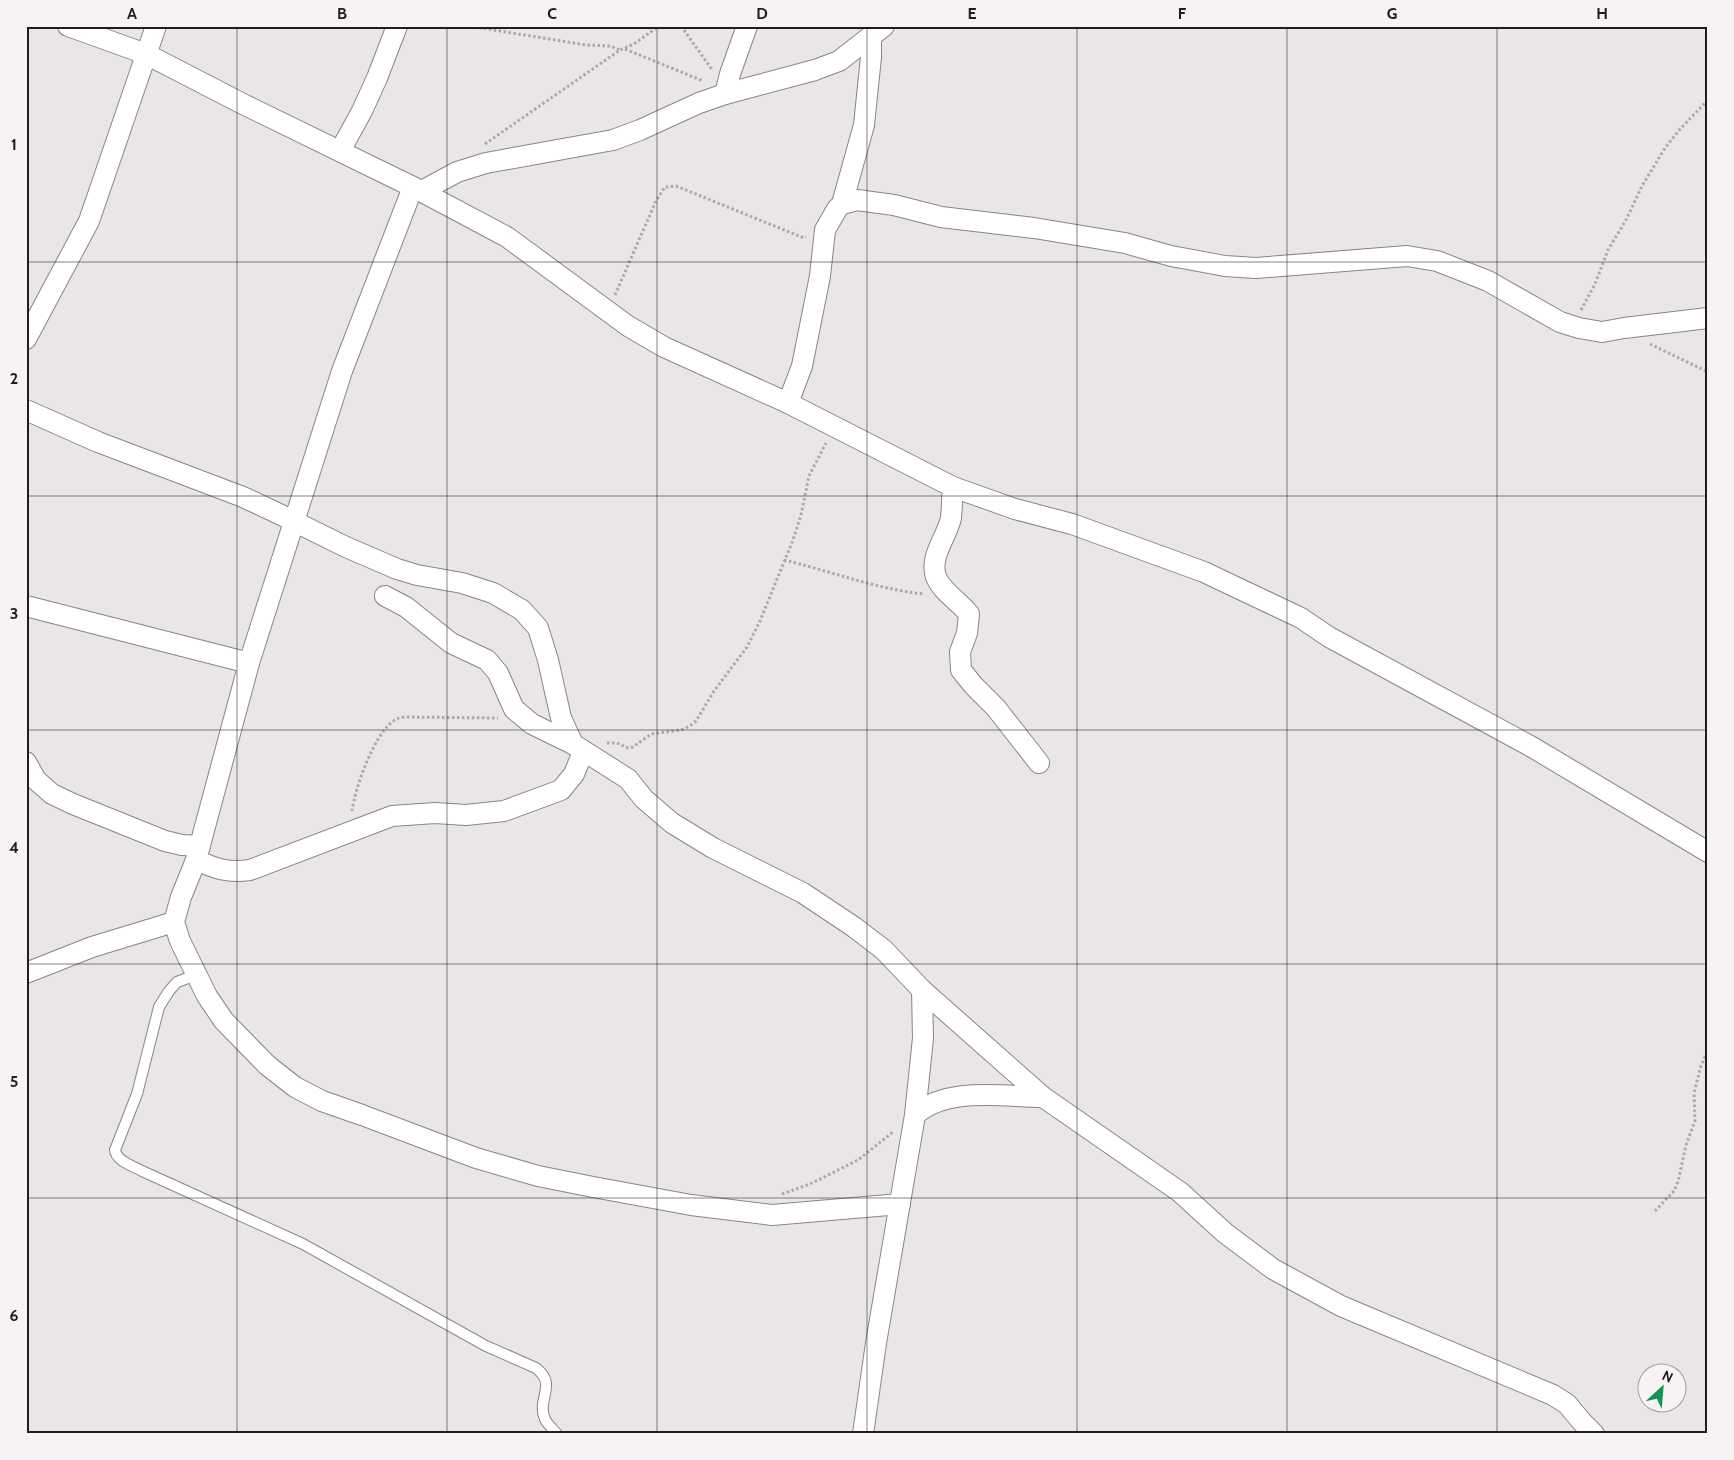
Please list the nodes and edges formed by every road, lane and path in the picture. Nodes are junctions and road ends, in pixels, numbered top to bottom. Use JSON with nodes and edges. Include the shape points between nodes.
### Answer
{"nodes":[{"id":1,"x":68,"y":26,"type":"edge"},
{"id":2,"x":156,"y":26,"type":"edge"},
{"id":3,"x":396,"y":26,"type":"edge"},
{"id":4,"x":469,"y":26,"type":"edge"},
{"id":5,"x":659,"y":26,"type":"edge"},
{"id":6,"x":681,"y":26,"type":"edge"},
{"id":7,"x":747,"y":26,"type":"edge"},
{"id":8,"x":877,"y":32,"type":"edge"},
{"id":9,"x":623,"y":50,"type":"junction"},
{"id":10,"x":146,"y":54,"type":"junction"},
{"id":11,"x":724,"y":86,"type":"junction"},
{"id":12,"x":1708,"y":100,"type":"edge"},
{"id":13,"x":480,"y":148,"type":"dead end"},
{"id":14,"x":340,"y":151,"type":"junction"},
{"id":15,"x":418,"y":189,"type":"junction"},
{"id":16,"x":842,"y":204,"type":"junction"},
{"id":17,"x":825,"y":230,"type":"junction"},
{"id":18,"x":608,"y":312,"type":"junction"},
{"id":19,"x":1708,"y":318,"type":"edge"},
{"id":20,"x":1572,"y":325,"type":"junction"},
{"id":21,"x":26,"y":339,"type":"edge"},
{"id":22,"x":1648,"y":343,"type":"dead end"},
{"id":23,"x":1708,"y":372,"type":"edge"},
{"id":24,"x":788,"y":403,"type":"junction"},
{"id":25,"x":26,"y":410,"type":"edge"},
{"id":26,"x":837,"y":428,"type":"junction"},
{"id":27,"x":953,"y":487,"type":"junction"},
{"id":28,"x":295,"y":522,"type":"junction"},
{"id":29,"x":784,"y":560,"type":"junction"},
{"id":30,"x":950,"y":594,"type":"junction"},
{"id":31,"x":385,"y":596,"type":"dead end"},
{"id":32,"x":26,"y":606,"type":"edge"},
{"id":33,"x":249,"y":663,"type":"junction"},
{"id":34,"x":499,"y":718,"type":"dead end"},
{"id":35,"x":578,"y":748,"type":"junction"},
{"id":36,"x":26,"y":762,"type":"edge"},
{"id":37,"x":1039,"y":763,"type":"dead end"},
{"id":38,"x":349,"y":832,"type":"junction"},
{"id":39,"x":1708,"y":852,"type":"edge"},
{"id":40,"x":198,"y":853,"type":"junction"},
{"id":41,"x":174,"y":922,"type":"junction"},
{"id":42,"x":26,"y":974,"type":"edge"},
{"id":43,"x":196,"y":975,"type":"junction"},
{"id":44,"x":922,"y":990,"type":"junction"},
{"id":45,"x":1708,"y":1050,"type":"edge"},
{"id":46,"x":1043,"y":1098,"type":"junction"},
{"id":47,"x":915,"y":1115,"type":"junction"},
{"id":48,"x":773,"y":1197,"type":"dead end"},
{"id":49,"x":900,"y":1204,"type":"junction"},
{"id":50,"x":1654,"y":1211,"type":"dead end"},
{"id":51,"x":1586,"y":1430,"type":"edge"},
{"id":52,"x":557,"y":1434,"type":"edge"},
{"id":53,"x":863,"y":1434,"type":"edge"}],
"edges":[{"from":1,"to":10,"type":"street"},
{"from":2,"to":10,"type":"street"},
{"from":3,"to":14,"type":"street","via":[[377,78]]},
{"from":4,"to":9,"type":"path"},
{"from":5,"to":9,"type":"path"},
{"from":6,"to":11,"type":"path"},
{"from":7,"to":11,"type":"street"},
{"from":8,"to":11,"type":"street","via":[[839,61],[823,67]]},
{"from":8,"to":16,"type":"street","via":[[864,125]]},
{"from":9,"to":11,"type":"path","via":[[704,82]]},
{"from":9,"to":13,"type":"path"},
{"from":10,"to":14,"type":"street"},
{"from":10,"to":21,"type":"street","via":[[89,221]]},
{"from":11,"to":15,"type":"street","via":[[699,103],[613,140],[486,163]]},
{"from":12,"to":20,"type":"path","via":[[1681,128],[1642,186]]},
{"from":14,"to":15,"type":"street"},
{"from":15,"to":18,"type":"street","via":[[507,237]]},
{"from":15,"to":28,"type":"street","via":[[342,371]]},
{"from":16,"to":17,"type":"street"},
{"from":16,"to":20,"type":"street","via":[[857,200],[884,203],[941,217],[1125,243],[1225,266],[1256,268],[1407,256],[1437,261],[1488,281],[1560,322]]},
{"from":17,"to":18,"type":"path","via":[[804,238],[676,186],[665,187]]},
{"from":17,"to":24,"type":"street","via":[[820,276],[802,366]]},
{"from":18,"to":24,"type":"street","via":[[664,347]]},
{"from":19,"to":20,"type":"street","via":[[1602,332]]},
{"from":22,"to":23,"type":"path"},
{"from":24,"to":26,"type":"street"},
{"from":25,"to":28,"type":"street"},
{"from":26,"to":27,"type":"street"},
{"from":26,"to":29,"type":"path","via":[[823,447],[809,476],[801,515]]},
{"from":27,"to":30,"type":"street","via":[[950,520],[934,568],[936,577]]},
{"from":27,"to":39,"type":"street","via":[[1104,535],[1254,594],[1532,747]]},
{"from":28,"to":33,"type":"street"},
{"from":28,"to":35,"type":"street","via":[[397,569],[493,593],[522,610],[538,628],[561,718]]},
{"from":29,"to":30,"type":"path","via":[[909,592]]},
{"from":29,"to":35,"type":"path","via":[[747,647],[696,721],[680,730],[652,734],[633,747],[617,743]]},
{"from":30,"to":37,"type":"street","via":[[969,614],[960,652],[961,670]]},
{"from":31,"to":35,"type":"street","via":[[406,607],[452,643],[487,660],[498,673],[514,708],[532,724]]},
{"from":32,"to":33,"type":"street"},
{"from":33,"to":40,"type":"street"},
{"from":34,"to":38,"type":"path","via":[[405,717],[389,724],[369,757],[352,805]]},
{"from":35,"to":38,"type":"street","via":[[574,774],[561,790],[504,811],[392,816]]},
{"from":35,"to":44,"type":"street","via":[[628,779],[658,812],[684,832],[803,893],[854,927],[884,950]]},
{"from":36,"to":40,"type":"street","via":[[36,780],[52,794]]},
{"from":38,"to":40,"type":"street","via":[[250,870],[234,872],[216,868]]},
{"from":40,"to":41,"type":"street"},
{"from":41,"to":42,"type":"street","via":[[92,947]]},
{"from":41,"to":43,"type":"street"},
{"from":43,"to":49,"type":"street","via":[[224,1021],[267,1065],[295,1087],[322,1101],[476,1158],[592,1187],[691,1205],[772,1215]]},
{"from":43,"to":52,"type":"lane","via":[[177,982],[159,1007],[137,1094],[115,1154],[142,1171],[303,1244],[486,1346],[536,1368],[546,1380],[544,1418]]},
{"from":44,"to":46,"type":"street"},
{"from":44,"to":47,"type":"street","via":[[923,1038]]},
{"from":45,"to":50,"type":"path","via":[[1694,1093],[1695,1121],[1678,1182],[1674,1191]]},
{"from":46,"to":47,"type":"street","via":[[977,1094],[923,1107]]},
{"from":46,"to":51,"type":"street","via":[[1180,1192],[1225,1233],[1273,1268],[1341,1306],[1553,1394],[1567,1404]]},
{"from":47,"to":48,"type":"path","via":[[858,1160],[810,1184]]},
{"from":47,"to":49,"type":"street"},
{"from":49,"to":53,"type":"street"}]}
